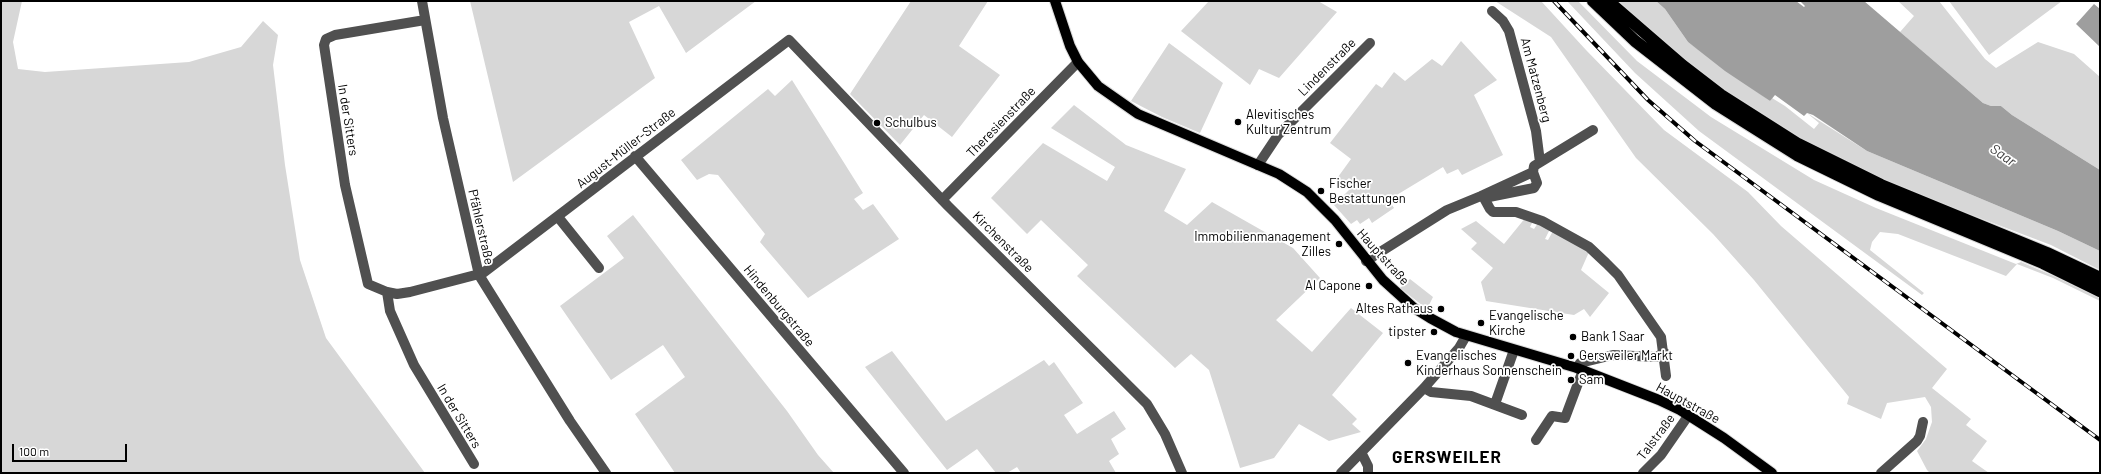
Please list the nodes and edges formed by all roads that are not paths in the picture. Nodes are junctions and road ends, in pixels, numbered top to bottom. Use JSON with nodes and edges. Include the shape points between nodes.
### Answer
{"nodes":[{"id":1,"x":422,"y":1,"type":"edge"},
{"id":2,"x":1055,"y":1,"type":"edge"},
{"id":3,"x":1593,"y":1,"type":"edge"},
{"id":4,"x":1608,"y":1,"type":"edge"},
{"id":5,"x":1492,"y":11,"type":"dead end"},
{"id":6,"x":425,"y":20,"type":"junction"},
{"id":7,"x":789,"y":40,"type":"joint"},
{"id":8,"x":1370,"y":43,"type":"dead end"},
{"id":9,"x":1078,"y":62,"type":"junction"},
{"id":10,"x":1593,"y":130,"type":"dead end"},
{"id":11,"x":635,"y":156,"type":"junction"},
{"id":12,"x":1540,"y":162,"type":"junction"},
{"id":13,"x":1258,"y":165,"type":"junction"},
{"id":14,"x":1533,"y":172,"type":"junction"},
{"id":15,"x":1483,"y":197,"type":"junction"},
{"id":16,"x":942,"y":200,"type":"junction"},
{"id":17,"x":558,"y":217,"type":"junction"},
{"id":18,"x":1366,"y":261,"type":"junction"},
{"id":19,"x":599,"y":268,"type":"dead end"},
{"id":20,"x":479,"y":275,"type":"junction"},
{"id":21,"x":2100,"y":278,"type":"edge"},
{"id":22,"x":2100,"y":290,"type":"edge"},
{"id":23,"x":387,"y":292,"type":"junction"},
{"id":24,"x":1466,"y":336,"type":"junction"},
{"id":25,"x":1514,"y":350,"type":"junction"},
{"id":26,"x":1664,"y":352,"type":"junction"},
{"id":27,"x":1580,"y":369,"type":"junction"},
{"id":28,"x":1666,"y":376,"type":"dead end"},
{"id":29,"x":1424,"y":388,"type":"junction"},
{"id":30,"x":1495,"y":404,"type":"junction"},
{"id":31,"x":1522,"y":414,"type":"dead end"},
{"id":32,"x":1688,"y":416,"type":"junction"},
{"id":33,"x":1922,"y":422,"type":"dead end"},
{"id":34,"x":1536,"y":440,"type":"dead end"},
{"id":35,"x":1362,"y":454,"type":"junction"},
{"id":36,"x":474,"y":464,"type":"dead end"},
{"id":37,"x":606,"y":473,"type":"edge"},
{"id":38,"x":904,"y":473,"type":"edge"},
{"id":39,"x":1182,"y":473,"type":"edge"},
{"id":40,"x":1341,"y":473,"type":"edge"},
{"id":41,"x":1368,"y":473,"type":"edge"},
{"id":42,"x":1643,"y":473,"type":"edge"},
{"id":43,"x":1772,"y":473,"type":"edge"},
{"id":44,"x":1880,"y":473,"type":"edge"}],
"edges":[{"from":1,"to":6,"type":"street","name":"Pfählerstraße"},
{"from":2,"to":9,"type":"main road","name":"Hauptstraße"},
{"from":3,"to":22,"type":"highway","via":[[1635,41],[1716,104],[1797,155],[1879,195],[2043,263]]},
{"from":4,"to":21,"type":"highway","via":[[1647,37],[1715,91],[1798,144],[1881,185],[2047,253]]},
{"from":5,"to":12,"type":"street","name":"Am Matzenberg","via":[[1509,30],[1536,131]]},
{"from":6,"to":20,"type":"street","name":"Pfählerstraße"},
{"from":6,"to":23,"type":"street","name":"In der Sitters","via":[[335,35],[326,39],[324,45],[345,185],[366,277],[368,284]]},
{"from":7,"to":11,"type":"street","name":"August-Müller-Straße"},
{"from":7,"to":16,"type":"street","name":"Kirchenstraße"},
{"from":8,"to":13,"type":"street","name":"Lindenstraße","via":[[1278,135]]},
{"from":9,"to":13,"type":"main road","name":"Hauptstraße","via":[[1098,86],[1131,110]]},
{"from":9,"to":16,"type":"street","name":"Theresienstraße"},
{"from":10,"to":12,"type":"street"},
{"from":11,"to":17,"type":"street","name":"August-Müller-Straße"},
{"from":11,"to":38,"type":"street","name":"Hindenburgstraße"},
{"from":12,"to":14,"type":"street","via":[[1534,166]]},
{"from":13,"to":18,"type":"main road","name":"Hauptstraße","via":[[1279,174],[1307,192],[1335,220]]},
{"from":14,"to":15,"type":"street"},
{"from":14,"to":15,"type":"street","via":[[1537,183],[1534,188]]},
{"from":15,"to":18,"type":"street","via":[[1447,210]]},
{"from":15,"to":26,"type":"street","via":[[1493,212],[1526,214],[1589,247],[1618,275],[1633,296],[1662,338]]},
{"from":16,"to":39,"type":"street","name":"Kirchenstraße","via":[[1147,404],[1165,434]]},
{"from":17,"to":19,"type":"street"},
{"from":17,"to":20,"type":"street","name":"August-Müller-Straße"},
{"from":18,"to":24,"type":"main road","name":"Hauptstraße","via":[[1414,308]]},
{"from":20,"to":23,"type":"street","name":"In der Sitters","via":[[410,292]]},
{"from":20,"to":37,"type":"street","name":"Pfählerstraße","via":[[570,422]]},
{"from":23,"to":36,"type":"street","name":"In der Sitters","via":[[390,311],[414,365]]},
{"from":24,"to":25,"type":"main road","name":"Hauptstraße"},
{"from":24,"to":29,"type":"street","via":[[1460,348]]},
{"from":25,"to":27,"type":"main road","name":"Hauptstraße"},
{"from":25,"to":30,"type":"street"},
{"from":26,"to":27,"type":"street","via":[[1657,357],[1613,355],[1580,363]]},
{"from":26,"to":28,"type":"street"},
{"from":27,"to":32,"type":"main road","name":"Hauptstraße","via":[[1659,400]]},
{"from":27,"to":34,"type":"street","via":[[1565,418],[1552,416]]},
{"from":29,"to":30,"type":"street","via":[[1431,392],[1471,396]]},
{"from":29,"to":35,"type":"street"},
{"from":30,"to":31,"type":"street"},
{"from":32,"to":42,"type":"street","name":"Talstraße","via":[[1661,455]]},
{"from":32,"to":43,"type":"main road","name":"Hauptstraße","via":[[1736,446]]},
{"from":33,"to":44,"type":"street","via":[[1923,428],[1917,442]]},
{"from":35,"to":40,"type":"street"},
{"from":35,"to":41,"type":"street","via":[[1368,466]]}]}
